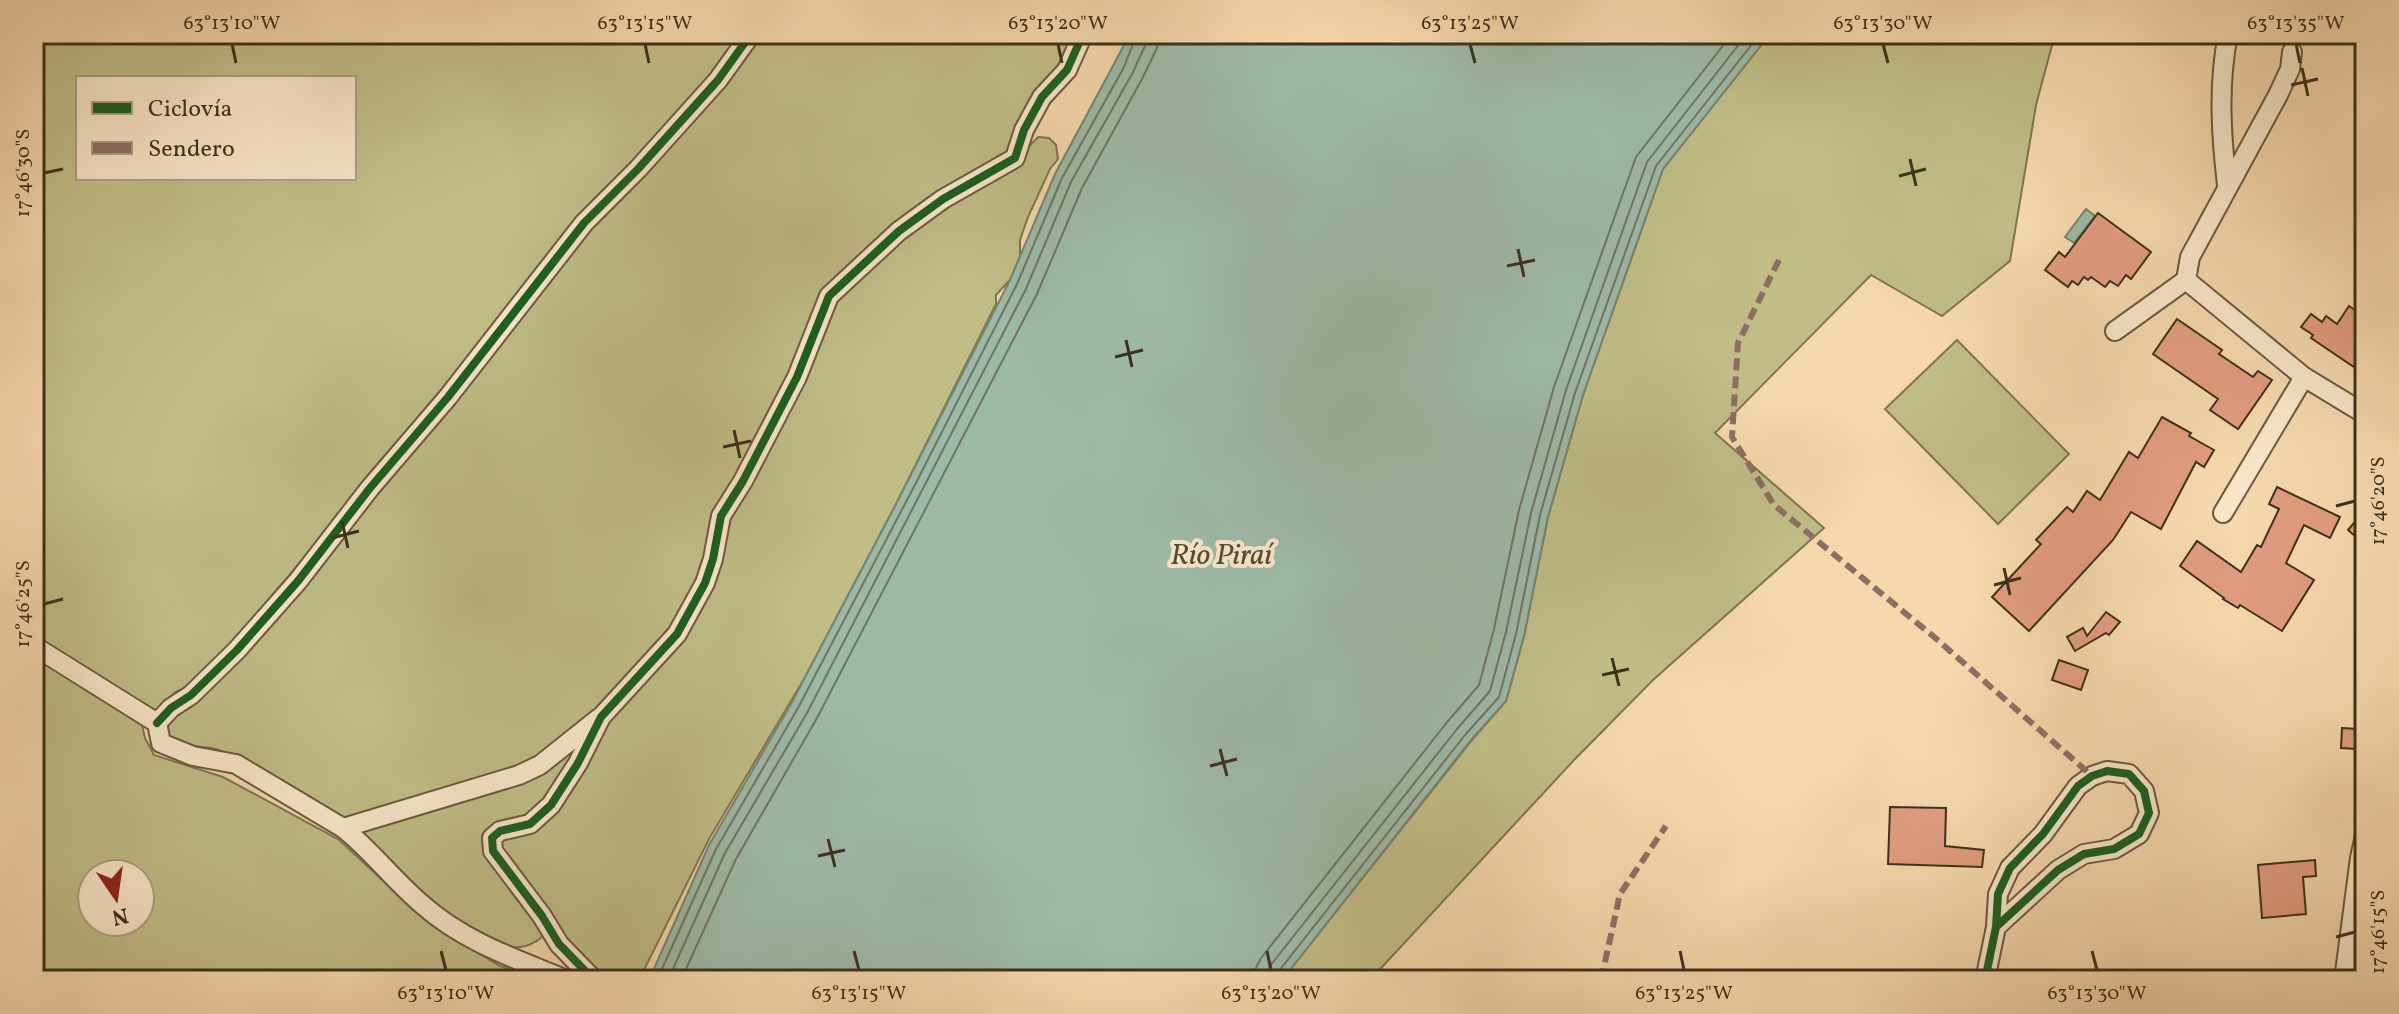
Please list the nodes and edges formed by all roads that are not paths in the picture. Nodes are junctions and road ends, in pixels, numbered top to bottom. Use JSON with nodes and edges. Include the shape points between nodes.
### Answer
{"nodes":[{"id":1,"x":751,"y":34,"type":"edge"},
{"id":2,"x":1083,"y":34,"type":"edge"},
{"id":3,"x":2228,"y":34,"type":"edge"},
{"id":4,"x":2292,"y":52,"type":"dead end"},
{"id":5,"x":2227,"y":185,"type":"junction"},
{"id":6,"x":2186,"y":280,"type":"junction"},
{"id":7,"x":2115,"y":331,"type":"dead end"},
{"id":8,"x":2304,"y":377,"type":"junction"},
{"id":9,"x":2365,"y":414,"type":"edge"},
{"id":10,"x":2223,"y":513,"type":"dead end"},
{"id":11,"x":34,"y":646,"type":"edge"},
{"id":12,"x":601,"y":717,"type":"junction"},
{"id":13,"x":157,"y":723,"type":"junction"},
{"id":14,"x":343,"y":828,"type":"junction"},
{"id":15,"x":2365,"y":835,"type":"edge"},
{"id":16,"x":1996,"y":927,"type":"junction"},
{"id":17,"x":567,"y":980,"type":"edge"},
{"id":18,"x":594,"y":980,"type":"edge"},
{"id":19,"x":1985,"y":980,"type":"edge"},
{"id":20,"x":2344,"y":980,"type":"edge"}],
"edges":[{"from":1,"to":13,"type":"street","via":[[718,80],[584,223],[298,581],[237,650]]},
{"from":2,"to":12,"type":"street","via":[[1067,70],[1042,97],[1015,158],[910,223],[829,296],[797,377],[721,516],[705,583],[677,634]]},
{"from":3,"to":5,"type":"street","via":[[2220,124]]},
{"from":4,"to":5,"type":"street","via":[[2278,95]]},
{"from":5,"to":6,"type":"street","via":[[2190,257]]},
{"from":6,"to":7,"type":"street"},
{"from":6,"to":8,"type":"street"},
{"from":8,"to":9,"type":"street"},
{"from":8,"to":10,"type":"street"},
{"from":11,"to":13,"type":"street"},
{"from":12,"to":14,"type":"street","via":[[519,775]]},
{"from":12,"to":18,"type":"street","via":[[551,805],[530,824],[492,838],[493,851],[559,944]]},
{"from":13,"to":14,"type":"street","via":[[161,743],[236,764]]},
{"from":14,"to":17,"type":"street","via":[[390,876],[462,935]]},
{"from":15,"to":20,"type":"street"},
{"from":16,"to":16,"type":"street","via":[[2058,870],[2084,854],[2114,849],[2139,834],[2149,813],[2144,791],[2129,774],[2107,771],[2078,786],[2010,868],[1998,894]]},
{"from":16,"to":19,"type":"street"}]}
